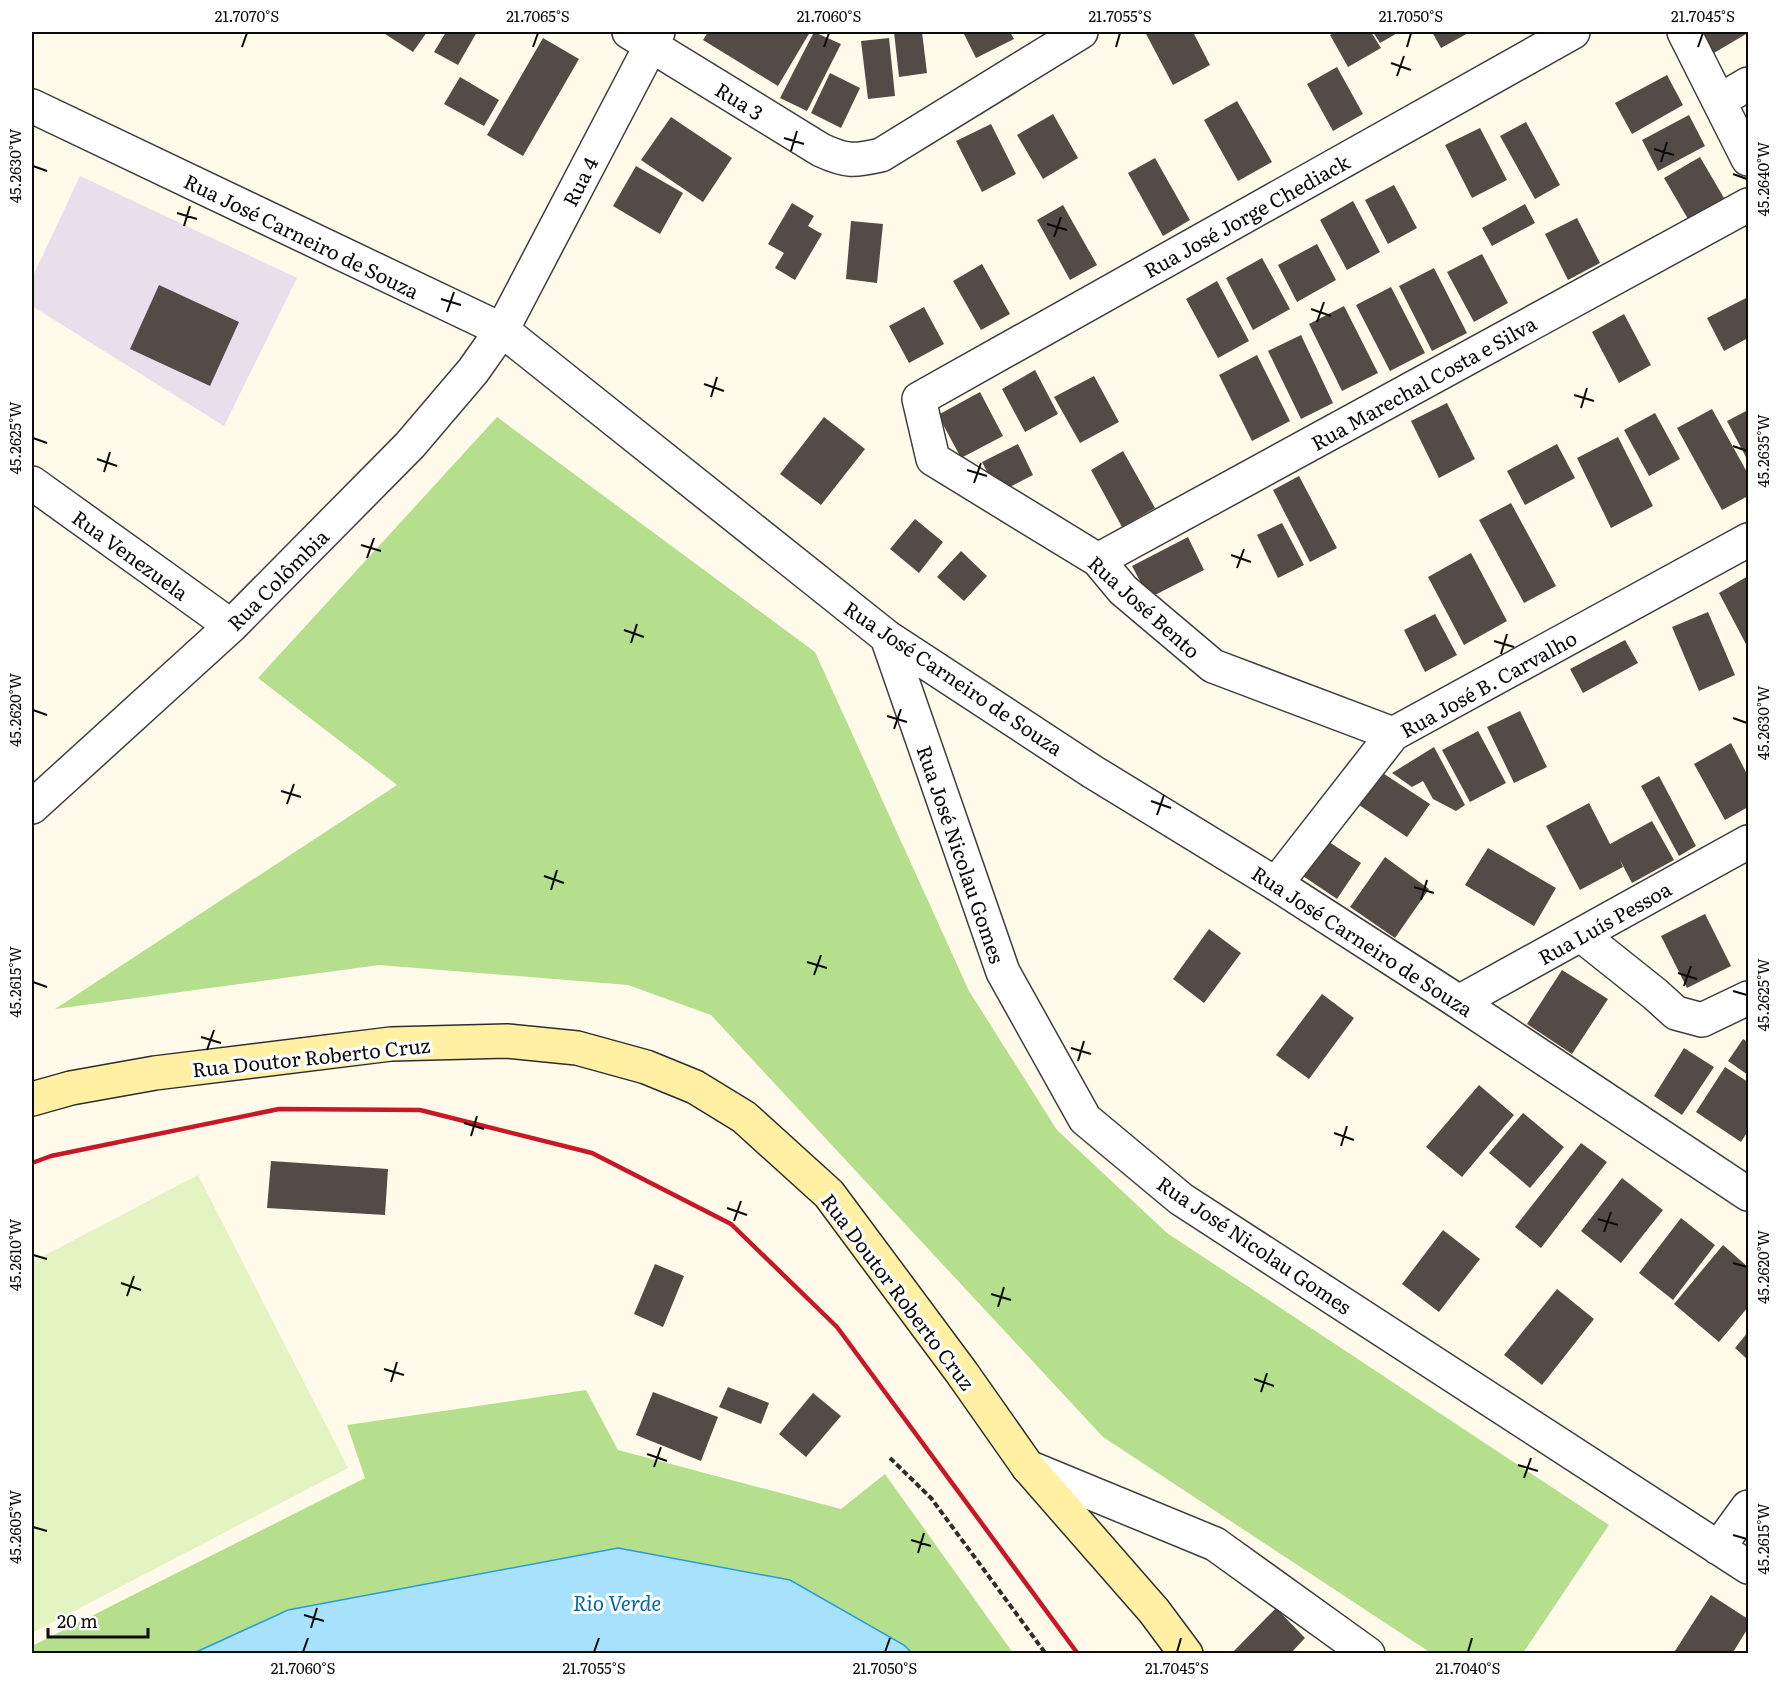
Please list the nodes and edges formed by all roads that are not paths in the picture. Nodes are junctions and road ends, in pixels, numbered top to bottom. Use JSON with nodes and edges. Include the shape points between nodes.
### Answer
{"nodes":[{"id":1,"x":1081,"y":32,"type":"edge"},
{"id":2,"x":1573,"y":32,"type":"edge"},
{"id":3,"x":1684,"y":32,"type":"edge"},
{"id":4,"x":646,"y":35,"type":"edge"},
{"id":5,"x":1749,"y":84,"type":"edge"},
{"id":6,"x":1719,"y":101,"type":"junction"},
{"id":7,"x":32,"y":106,"type":"edge"},
{"id":8,"x":1749,"y":159,"type":"edge"},
{"id":9,"x":1749,"y":205,"type":"edge"},
{"id":10,"x":502,"y":330,"type":"junction"},
{"id":11,"x":919,"y":399,"type":"joint"},
{"id":12,"x":32,"y":483,"type":"edge"},
{"id":13,"x":1749,"y":540,"type":"edge"},
{"id":14,"x":1098,"y":560,"type":"junction"},
{"id":15,"x":231,"y":626,"type":"junction"},
{"id":16,"x":887,"y":637,"type":"junction"},
{"id":17,"x":1393,"y":734,"type":"junction"},
{"id":18,"x":32,"y":807,"type":"edge"},
{"id":19,"x":1749,"y":842,"type":"edge"},
{"id":20,"x":1276,"y":884,"type":"junction"},
{"id":21,"x":1581,"y":935,"type":"junction"},
{"id":22,"x":1749,"y":998,"type":"edge"},
{"id":23,"x":1459,"y":1002,"type":"junction"},
{"id":24,"x":32,"y":1099,"type":"edge"},
{"id":25,"x":1749,"y":1194,"type":"edge"},
{"id":26,"x":1028,"y":1467,"type":"junction"},
{"id":27,"x":1749,"y":1507,"type":"edge"},
{"id":28,"x":1718,"y":1548,"type":"junction"},
{"id":29,"x":1749,"y":1567,"type":"edge"},
{"id":30,"x":1186,"y":1653,"type":"edge"},
{"id":31,"x":1368,"y":1653,"type":"edge"}],
"edges":[{"from":1,"to":4,"type":"street","name":"Rua 3","via":[[881,155],[855,161],[821,150]]},
{"from":2,"to":11,"type":"street","name":"Rua José Jorge Chediack"},
{"from":3,"to":6,"type":"street"},
{"from":4,"to":10,"type":"street","name":"Rua 4"},
{"from":5,"to":6,"type":"street"},
{"from":6,"to":8,"type":"street"},
{"from":7,"to":10,"type":"street","name":"Rua José Carneiro de Souza"},
{"from":9,"to":14,"type":"street","name":"Rua Marechal Costa e Silva"},
{"from":10,"to":15,"type":"street","name":"Rua Colômbia","via":[[410,446]]},
{"from":10,"to":16,"type":"street","name":"Rua José Carneiro de Souza"},
{"from":11,"to":14,"type":"street","name":"Rua José Bento","via":[[933,459]]},
{"from":12,"to":15,"type":"street","name":"Rua Venezuela"},
{"from":13,"to":17,"type":"street","name":"Rua José B. Carvalho"},
{"from":14,"to":17,"type":"street","name":"Rua José Bento","via":[[1123,590],[1213,666]]},
{"from":15,"to":18,"type":"street","name":"Rua Colômbia"},
{"from":16,"to":20,"type":"street","name":"Rua José Carneiro de Souza","via":[[1093,772]]},
{"from":16,"to":28,"type":"street","name":"Rua José Nicolau Gomes","via":[[1003,972],[1086,1119],[1181,1199]]},
{"from":17,"to":20,"type":"street","name":"Rua José B. Carvalho"},
{"from":19,"to":21,"type":"street","name":"Rua Luís Pessoa"},
{"from":20,"to":23,"type":"street","name":"Rua José Carneiro de Souza"},
{"from":21,"to":22,"type":"street","via":[[1676,1013],[1702,1020]]},
{"from":21,"to":23,"type":"street","name":"Rua Luís Pessoa"},
{"from":23,"to":25,"type":"street","name":"Rua José Carneiro de Souza"},
{"from":24,"to":26,"type":"main road","name":"Rua Doutor Roberto Cruz","via":[[154,1073],[391,1044],[507,1041],[577,1048],[646,1067],[695,1087],[744,1117],[829,1194]]},
{"from":26,"to":30,"type":"main road","name":"Rua Doutor Roberto Cruz"},
{"from":26,"to":31,"type":"street","via":[[1215,1544]]},
{"from":27,"to":28,"type":"street"},
{"from":28,"to":29,"type":"street","name":"Rua José Nicolau Gomes"}]}
